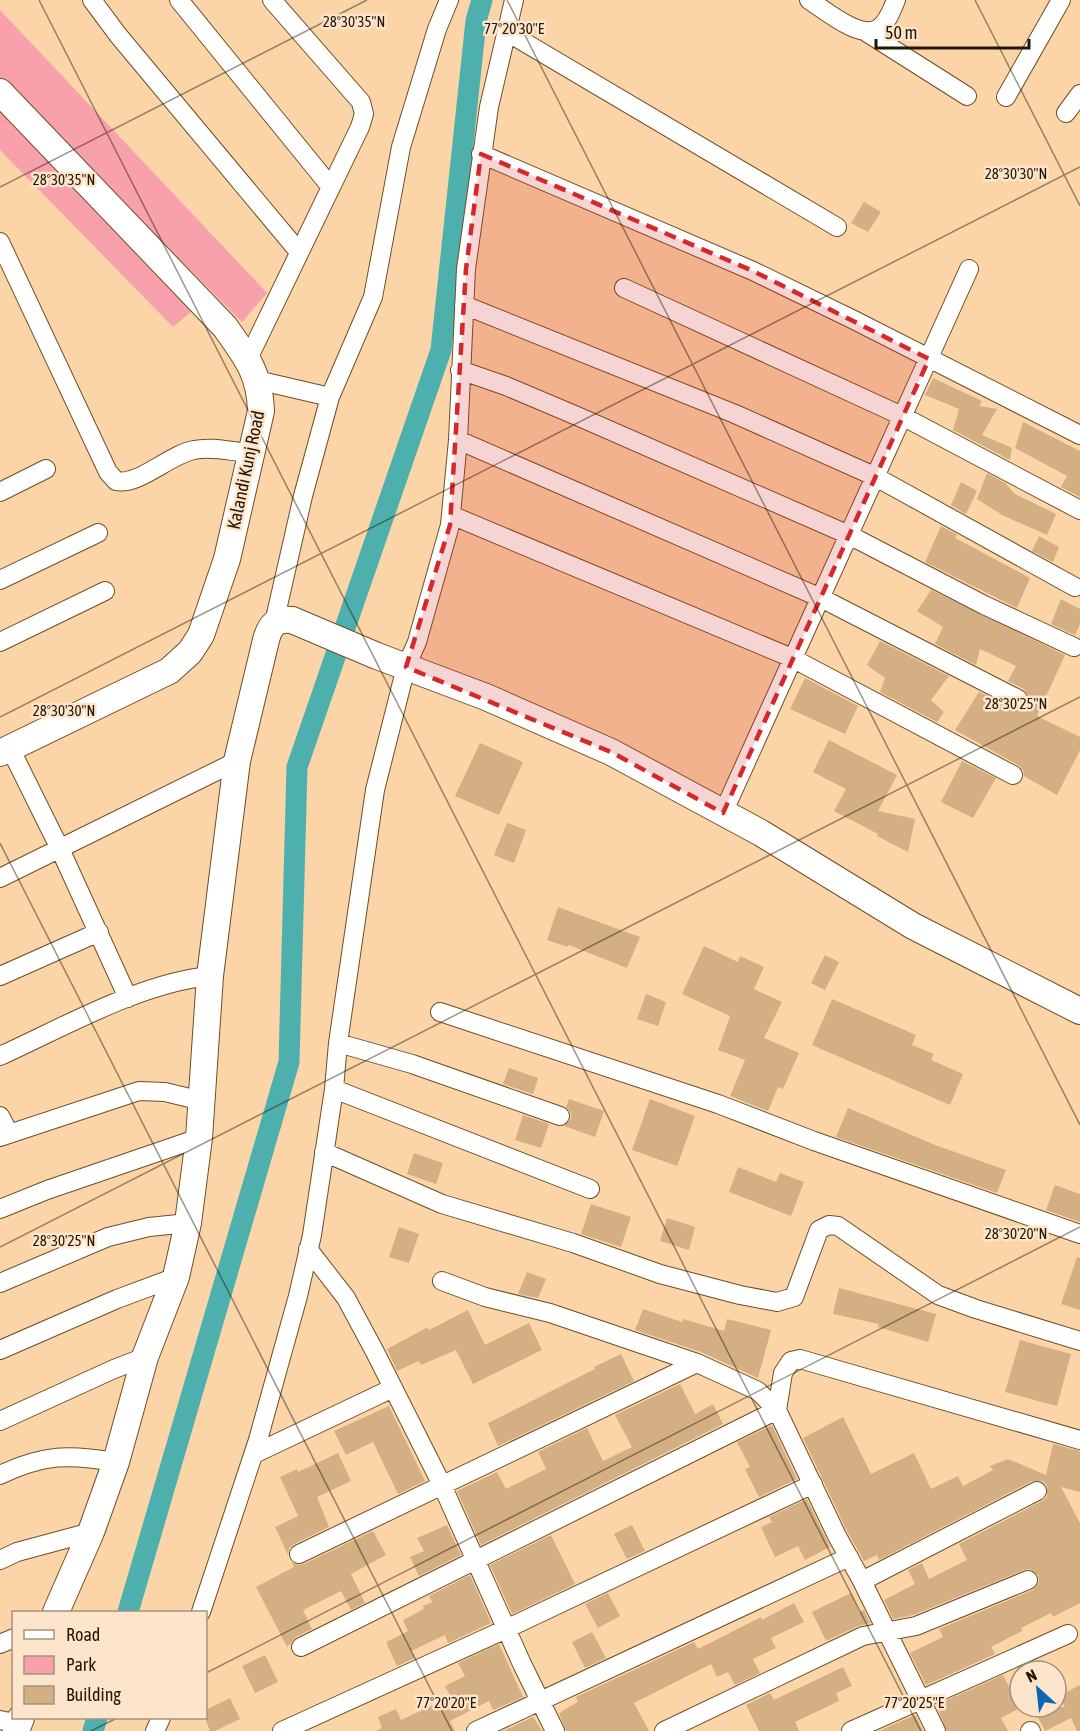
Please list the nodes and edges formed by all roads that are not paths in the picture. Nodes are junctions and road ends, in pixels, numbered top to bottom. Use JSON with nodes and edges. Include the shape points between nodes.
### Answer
{"nodes":[{"id":1,"x":92,"y":0,"type":"edge"},
{"id":2,"x":179,"y":0,"type":"edge"},
{"id":3,"x":272,"y":0,"type":"edge"},
{"id":4,"x":514,"y":0,"type":"edge"},
{"id":5,"x":809,"y":0,"type":"edge"},
{"id":6,"x":896,"y":0,"type":"edge"},
{"id":7,"x":1061,"y":0,"type":"edge"},
{"id":8,"x":442,"y":2,"type":"edge"},
{"id":9,"x":507,"y":32,"type":"junction"},
{"id":10,"x":867,"y":32,"type":"junction"},
{"id":11,"x":0,"y":92,"type":"edge"},
{"id":12,"x":1080,"y":94,"type":"edge"},
{"id":13,"x":968,"y":96,"type":"dead end"},
{"id":14,"x":1006,"y":97,"type":"dead end"},
{"id":15,"x":1066,"y":113,"type":"dead end"},
{"id":16,"x":481,"y":154,"type":"junction"},
{"id":17,"x":330,"y":186,"type":"junction"},
{"id":18,"x":837,"y":227,"type":"dead end"},
{"id":19,"x":0,"y":243,"type":"edge"},
{"id":20,"x":299,"y":252,"type":"junction"},
{"id":21,"x":969,"y":269,"type":"dead end"},
{"id":22,"x":624,"y":288,"type":"dead end"},
{"id":23,"x":464,"y":305,"type":"junction"},
{"id":24,"x":929,"y":359,"type":"junction"},
{"id":25,"x":252,"y":370,"type":"junction"},
{"id":26,"x":460,"y":370,"type":"junction"},
{"id":27,"x":330,"y":397,"type":"junction"},
{"id":28,"x":902,"y":416,"type":"junction"},
{"id":29,"x":1080,"y":435,"type":"edge"},
{"id":30,"x":458,"y":440,"type":"junction"},
{"id":31,"x":251,"y":453,"type":"junction"},
{"id":32,"x":46,"y":469,"type":"dead end"},
{"id":33,"x":874,"y":476,"type":"junction"},
{"id":34,"x":0,"y":492,"type":"edge"},
{"id":35,"x":1080,"y":510,"type":"edge"},
{"id":36,"x":451,"y":515,"type":"junction"},
{"id":37,"x":98,"y":533,"type":"dead end"},
{"id":38,"x":849,"y":535,"type":"junction"},
{"id":39,"x":0,"y":580,"type":"edge"},
{"id":40,"x":1075,"y":587,"type":"dead end"},
{"id":41,"x":105,"y":591,"type":"dead end"},
{"id":42,"x":821,"y":598,"type":"junction"},
{"id":43,"x":274,"y":623,"type":"junction"},
{"id":44,"x":0,"y":642,"type":"edge"},
{"id":45,"x":1074,"y":647,"type":"dead end"},
{"id":46,"x":792,"y":658,"type":"junction"},
{"id":47,"x":406,"y":668,"type":"junction"},
{"id":48,"x":1018,"y":699,"type":"dead end"},
{"id":49,"x":5,"y":750,"type":"edge"},
{"id":50,"x":237,"y":761,"type":"junction"},
{"id":51,"x":1013,"y":775,"type":"dead end"},
{"id":52,"x":723,"y":813,"type":"junction"},
{"id":53,"x":60,"y":849,"type":"junction"},
{"id":54,"x":0,"y":878,"type":"edge"},
{"id":55,"x":99,"y":932,"type":"junction"},
{"id":56,"x":0,"y":976,"type":"edge"},
{"id":57,"x":210,"y":976,"type":"junction"},
{"id":58,"x":128,"y":998,"type":"junction"},
{"id":59,"x":1080,"y":1011,"type":"edge"},
{"id":60,"x":440,"y":1012,"type":"dead end"},
{"id":61,"x":338,"y":1043,"type":"junction"},
{"id":62,"x":0,"y":1056,"type":"edge"},
{"id":63,"x":334,"y":1089,"type":"junction"},
{"id":64,"x":202,"y":1101,"type":"junction"},
{"id":65,"x":0,"y":1116,"type":"edge"},
{"id":66,"x":560,"y":1116,"type":"dead end"},
{"id":67,"x":5,"y":1135,"type":"edge"},
{"id":68,"x":199,"y":1138,"type":"junction"},
{"id":69,"x":324,"y":1152,"type":"junction"},
{"id":70,"x":590,"y":1189,"type":"dead end"},
{"id":71,"x":0,"y":1209,"type":"edge"},
{"id":72,"x":188,"y":1223,"type":"junction"},
{"id":73,"x":1080,"y":1234,"type":"edge"},
{"id":74,"x":308,"y":1249,"type":"junction"},
{"id":75,"x":176,"y":1277,"type":"junction"},
{"id":76,"x":442,"y":1281,"type":"dead end"},
{"id":77,"x":0,"y":1283,"type":"edge"},
{"id":78,"x":1080,"y":1341,"type":"edge"},
{"id":79,"x":0,"y":1350,"type":"edge"},
{"id":80,"x":145,"y":1357,"type":"junction"},
{"id":81,"x":697,"y":1363,"type":"junction"},
{"id":82,"x":393,"y":1388,"type":"junction"},
{"id":83,"x":777,"y":1410,"type":"junction"},
{"id":84,"x":0,"y":1421,"type":"edge"},
{"id":85,"x":1080,"y":1440,"type":"edge"},
{"id":86,"x":254,"y":1454,"type":"junction"},
{"id":87,"x":116,"y":1462,"type":"junction"},
{"id":88,"x":0,"y":1475,"type":"edge"},
{"id":89,"x":813,"y":1484,"type":"junction"},
{"id":90,"x":442,"y":1485,"type":"junction"},
{"id":91,"x":1037,"y":1491,"type":"dead end"},
{"id":92,"x":91,"y":1532,"type":"junction"},
{"id":93,"x":299,"y":1554,"type":"dead end"},
{"id":94,"x":849,"y":1557,"type":"junction"},
{"id":95,"x":0,"y":1560,"type":"edge"},
{"id":96,"x":476,"y":1560,"type":"junction"},
{"id":97,"x":1028,"y":1580,"type":"dead end"},
{"id":98,"x":862,"y":1581,"type":"junction"},
{"id":99,"x":56,"y":1611,"type":"edge"},
{"id":100,"x":201,"y":1611,"type":"edge"},
{"id":101,"x":506,"y":1629,"type":"junction"},
{"id":102,"x":886,"y":1631,"type":"junction"},
{"id":103,"x":1068,"y":1634,"type":"dead end"},
{"id":104,"x":301,"y":1647,"type":"dead end"},
{"id":105,"x":920,"y":1699,"type":"junction"},
{"id":106,"x":540,"y":1701,"type":"junction"},
{"id":107,"x":282,"y":1731,"type":"edge"},
{"id":108,"x":476,"y":1731,"type":"edge"},
{"id":109,"x":555,"y":1731,"type":"edge"},
{"id":110,"x":664,"y":1731,"type":"edge"},
{"id":111,"x":850,"y":1731,"type":"edge"},
{"id":112,"x":936,"y":1731,"type":"edge"}],
"edges":[{"from":1,"to":20,"type":"street"},
{"from":2,"to":17,"type":"street"},
{"from":3,"to":17,"type":"street","via":[[361,102],[364,114],[360,127]]},
{"from":4,"to":9,"type":"street"},
{"from":5,"to":10,"type":"street","via":[[856,30]]},
{"from":6,"to":10,"type":"street","via":[[884,23]]},
{"from":7,"to":14,"type":"street"},
{"from":8,"to":27,"type":"street","via":[[401,147],[373,297]]},
{"from":9,"to":16,"type":"street","via":[[493,83]]},
{"from":9,"to":18,"type":"street"},
{"from":10,"to":13,"type":"street"},
{"from":11,"to":25,"type":"street","name":"Kalandi Kunj Road","via":[[225,327]]},
{"from":12,"to":15,"type":"street"},
{"from":16,"to":23,"type":"street"},
{"from":16,"to":24,"type":"street","via":[[753,271]]},
{"from":17,"to":20,"type":"street"},
{"from":19,"to":31,"type":"street","via":[[108,472],[116,481],[130,480],[194,450]]},
{"from":20,"to":25,"type":"street"},
{"from":21,"to":24,"type":"street"},
{"from":22,"to":28,"type":"street"},
{"from":23,"to":26,"type":"street"},
{"from":23,"to":33,"type":"street","via":[[735,414]]},
{"from":24,"to":28,"type":"street"},
{"from":24,"to":29,"type":"street"},
{"from":25,"to":27,"type":"street"},
{"from":25,"to":31,"type":"street","name":"Kalandi Kunj Road","via":[[260,391],[261,411]]},
{"from":26,"to":30,"type":"street"},
{"from":26,"to":38,"type":"street","via":[[577,416]]},
{"from":27,"to":43,"type":"street"},
{"from":28,"to":33,"type":"street"},
{"from":28,"to":35,"type":"street"},
{"from":30,"to":36,"type":"street"},
{"from":30,"to":42,"type":"street"},
{"from":31,"to":49,"type":"street","name":"Kalandi Kunj Road","via":[[227,560],[201,635],[190,652],[169,671]]},
{"from":32,"to":34,"type":"street"},
{"from":33,"to":38,"type":"street"},
{"from":33,"to":40,"type":"street"},
{"from":36,"to":46,"type":"street"},
{"from":36,"to":47,"type":"street","via":[[431,596]]},
{"from":37,"to":39,"type":"street"},
{"from":38,"to":42,"type":"street"},
{"from":38,"to":45,"type":"street"},
{"from":41,"to":44,"type":"street"},
{"from":42,"to":46,"type":"street"},
{"from":42,"to":48,"type":"street"},
{"from":43,"to":47,"type":"street","via":[[292,620]]},
{"from":43,"to":50,"type":"street","via":[[266,640]]},
{"from":46,"to":51,"type":"street"},
{"from":46,"to":52,"type":"street"},
{"from":47,"to":52,"type":"street","via":[[486,697],[611,752]]},
{"from":47,"to":61,"type":"street","via":[[375,790]]},
{"from":49,"to":53,"type":"street"},
{"from":50,"to":53,"type":"street"},
{"from":50,"to":57,"type":"street"},
{"from":52,"to":59,"type":"street","via":[[913,926]]},
{"from":53,"to":54,"type":"street"},
{"from":53,"to":55,"type":"street"},
{"from":55,"to":56,"type":"street"},
{"from":55,"to":58,"type":"street"},
{"from":57,"to":58,"type":"street","via":[[171,982]]},
{"from":57,"to":64,"type":"street"},
{"from":58,"to":62,"type":"street"},
{"from":60,"to":73,"type":"street","via":[[718,1104]]},
{"from":61,"to":63,"type":"street"},
{"from":61,"to":66,"type":"street","via":[[412,1064]]},
{"from":63,"to":69,"type":"street"},
{"from":63,"to":70,"type":"street"},
{"from":64,"to":67,"type":"street","via":[[139,1090]]},
{"from":64,"to":68,"type":"street"},
{"from":65,"to":67,"type":"street"},
{"from":68,"to":71,"type":"street"},
{"from":68,"to":72,"type":"street"},
{"from":69,"to":74,"type":"street"},
{"from":69,"to":78,"type":"street","via":[[442,1204],[660,1274],[777,1302],[794,1297],[819,1230],[838,1226],[938,1295]]},
{"from":72,"to":75,"type":"street"},
{"from":72,"to":77,"type":"street","via":[[108,1237]]},
{"from":74,"to":82,"type":"street","via":[[346,1298]]},
{"from":74,"to":86,"type":"street"},
{"from":75,"to":79,"type":"street"},
{"from":75,"to":80,"type":"street"},
{"from":76,"to":81,"type":"street"},
{"from":80,"to":84,"type":"street"},
{"from":80,"to":87,"type":"street"},
{"from":81,"to":83,"type":"street","via":[[758,1391]]},
{"from":81,"to":90,"type":"street"},
{"from":82,"to":86,"type":"street"},
{"from":82,"to":90,"type":"street"},
{"from":83,"to":85,"type":"street","via":[[785,1367],[800,1359]]},
{"from":83,"to":89,"type":"street"},
{"from":83,"to":96,"type":"street"},
{"from":86,"to":100,"type":"street"},
{"from":87,"to":88,"type":"street","via":[[85,1457],[48,1458]]},
{"from":87,"to":92,"type":"street"},
{"from":89,"to":94,"type":"street"},
{"from":89,"to":101,"type":"street"},
{"from":90,"to":93,"type":"street"},
{"from":90,"to":96,"type":"street"},
{"from":91,"to":98,"type":"street"},
{"from":92,"to":95,"type":"street"},
{"from":92,"to":99,"type":"street"},
{"from":94,"to":98,"type":"street"},
{"from":94,"to":106,"type":"street"},
{"from":96,"to":101,"type":"street"},
{"from":96,"to":104,"type":"street"},
{"from":97,"to":102,"type":"street","via":[[916,1626]]},
{"from":98,"to":102,"type":"street"},
{"from":101,"to":106,"type":"street"},
{"from":101,"to":107,"type":"street"},
{"from":102,"to":105,"type":"street"},
{"from":102,"to":110,"type":"street","via":[[863,1636]]},
{"from":103,"to":105,"type":"street"},
{"from":105,"to":111,"type":"street"},
{"from":105,"to":112,"type":"street"},
{"from":106,"to":108,"type":"street"},
{"from":106,"to":109,"type":"street"}]}
